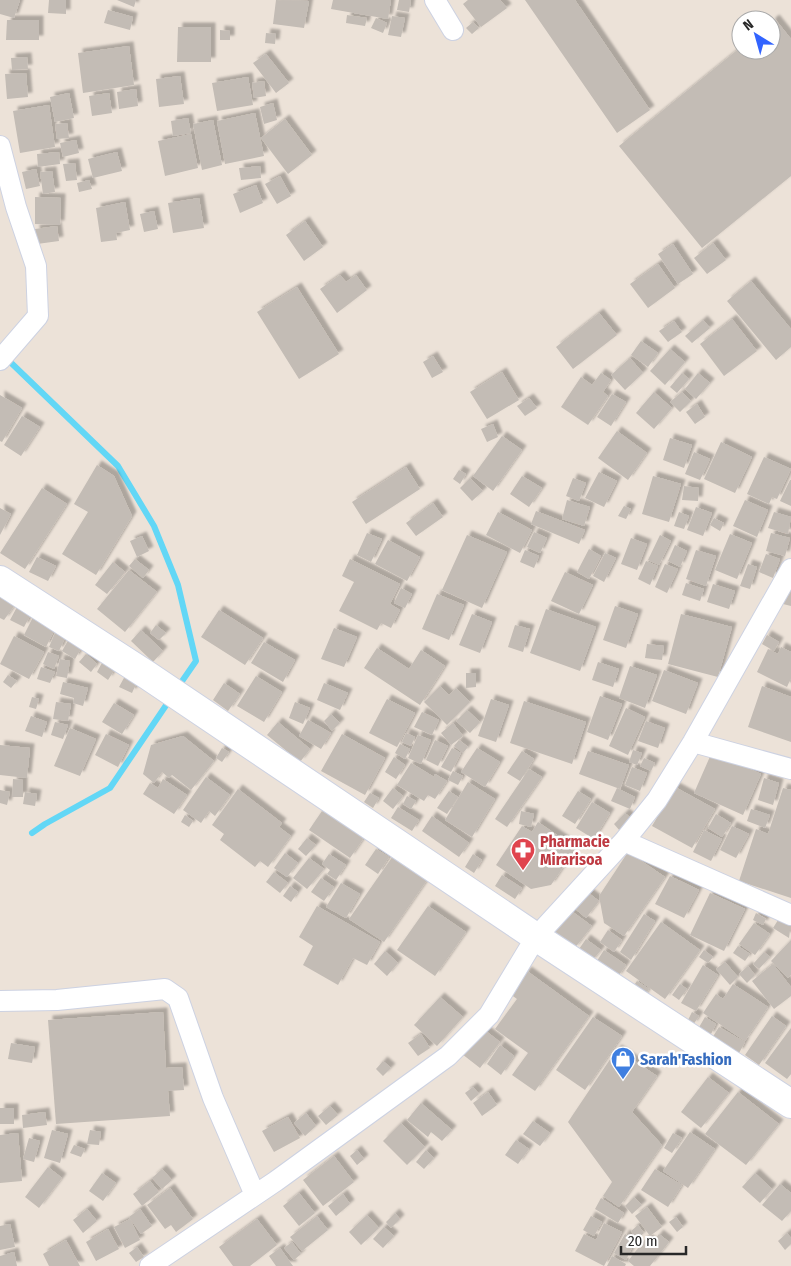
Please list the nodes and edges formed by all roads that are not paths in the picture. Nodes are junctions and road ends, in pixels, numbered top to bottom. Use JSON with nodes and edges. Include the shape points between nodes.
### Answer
{"nodes":[{"id":1,"x":434,"y":0,"type":"edge"},
{"id":2,"x":452,"y":30,"type":"dead end"},
{"id":3,"x":0,"y":146,"type":"edge"},
{"id":4,"x":0,"y":360,"type":"edge"},
{"id":5,"x":791,"y":569,"type":"edge"},
{"id":6,"x":0,"y":580,"type":"edge"},
{"id":7,"x":693,"y":742,"type":"junction"},
{"id":8,"x":791,"y":768,"type":"edge"},
{"id":9,"x":624,"y":841,"type":"junction"},
{"id":10,"x":791,"y":915,"type":"edge"},
{"id":11,"x":536,"y":937,"type":"junction"},
{"id":12,"x":0,"y":1001,"type":"edge"},
{"id":13,"x":791,"y":1104,"type":"edge"},
{"id":14,"x":255,"y":1195,"type":"junction"},
{"id":15,"x":150,"y":1266,"type":"edge"}],
"edges":[{"from":1,"to":2,"type":"street"},
{"from":3,"to":4,"type":"street","via":[[36,266],[38,316]]},
{"from":5,"to":7,"type":"street"},
{"from":6,"to":11,"type":"street"},
{"from":7,"to":8,"type":"street"},
{"from":7,"to":9,"type":"street","via":[[657,800]]},
{"from":9,"to":10,"type":"street"},
{"from":9,"to":11,"type":"street"},
{"from":11,"to":13,"type":"street"},
{"from":11,"to":14,"type":"street","via":[[489,1014],[448,1056]]},
{"from":12,"to":14,"type":"street","via":[[57,1000],[165,989],[178,998],[212,1098]]},
{"from":14,"to":15,"type":"street"}]}
